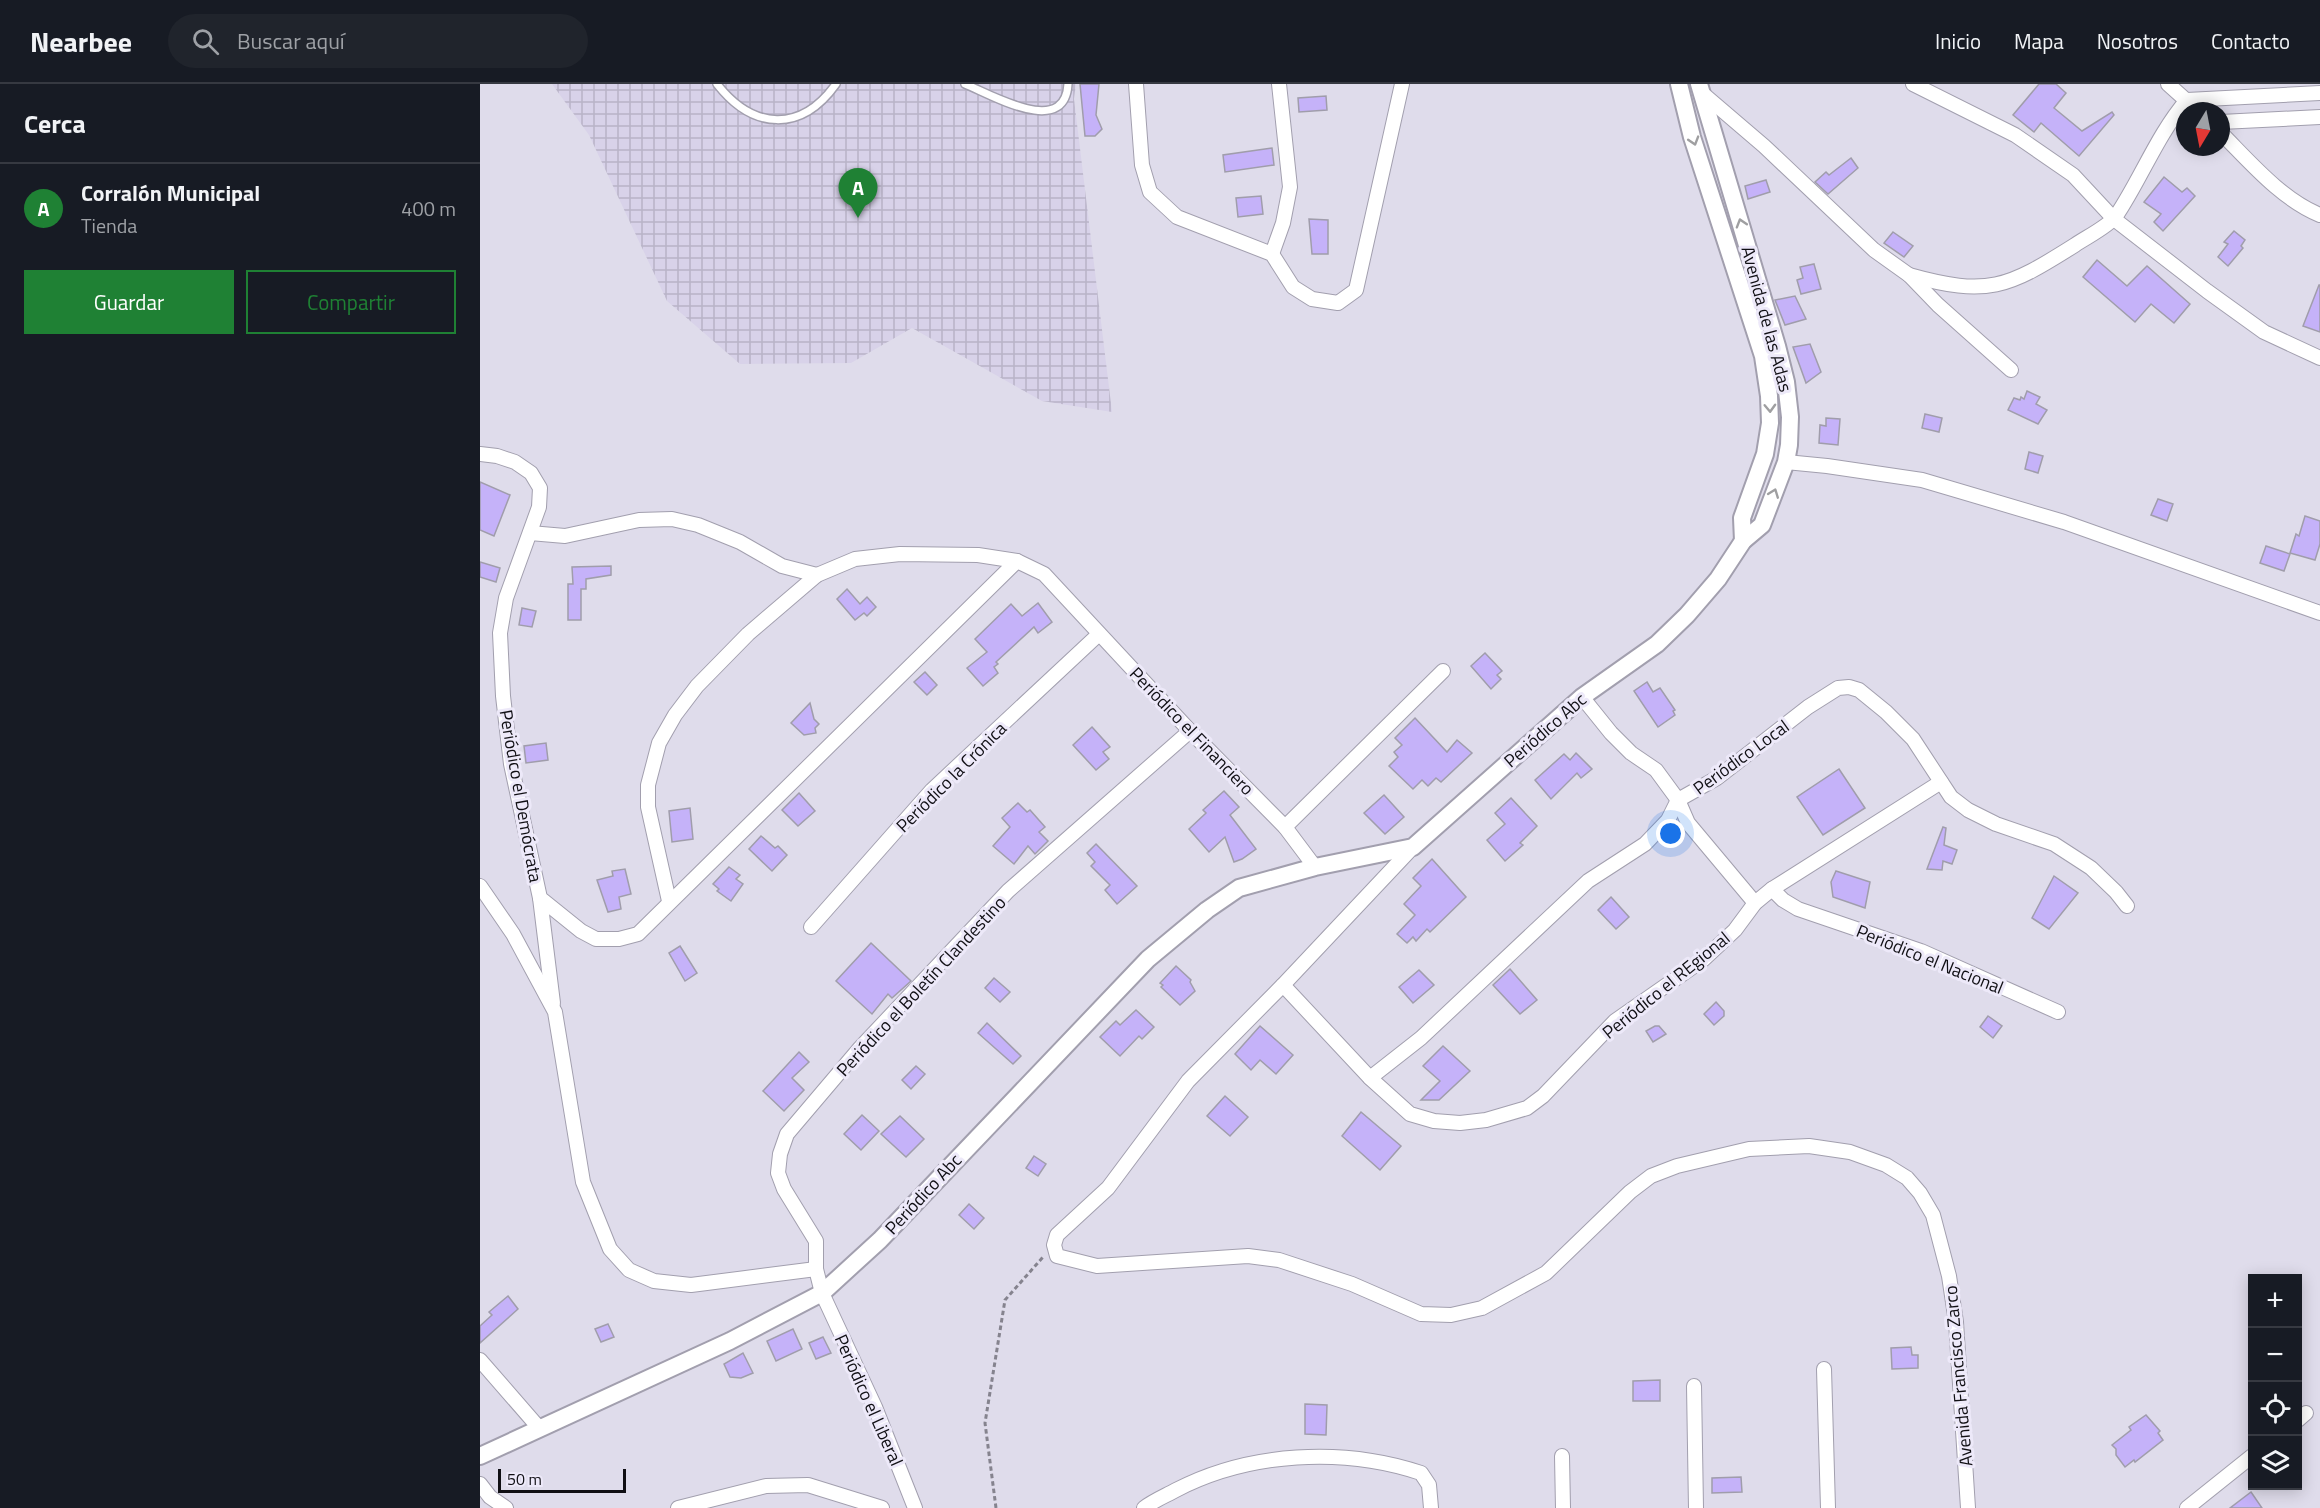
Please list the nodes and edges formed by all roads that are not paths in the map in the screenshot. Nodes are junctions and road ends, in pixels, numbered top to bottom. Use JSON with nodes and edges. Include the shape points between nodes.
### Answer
{"nodes":[{"id":1,"x":717,"y":84,"type":"edge"},
{"id":2,"x":836,"y":84,"type":"edge"},
{"id":3,"x":964,"y":84,"type":"edge"},
{"id":4,"x":1068,"y":84,"type":"edge"},
{"id":5,"x":1136,"y":84,"type":"edge"},
{"id":6,"x":1280,"y":84,"type":"edge"},
{"id":7,"x":1402,"y":84,"type":"edge"},
{"id":8,"x":1679,"y":84,"type":"edge"},
{"id":9,"x":1913,"y":84,"type":"edge"},
{"id":10,"x":2168,"y":84,"type":"edge"},
{"id":11,"x":1701,"y":88,"type":"edge"},
{"id":12,"x":2320,"y":93,"type":"edge"},
{"id":13,"x":2187,"y":100,"type":"junction"},
{"id":14,"x":2320,"y":117,"type":"edge"},
{"id":15,"x":2230,"y":122,"type":"edge"},
{"id":16,"x":2230,"y":142,"type":"edge"},
{"id":17,"x":2320,"y":214,"type":"edge"},
{"id":18,"x":2114,"y":219,"type":"junction"},
{"id":19,"x":1272,"y":254,"type":"junction"},
{"id":20,"x":1909,"y":275,"type":"junction"},
{"id":21,"x":2320,"y":358,"type":"edge"},
{"id":22,"x":2011,"y":370,"type":"dead end"},
{"id":23,"x":480,"y":454,"type":"edge"},
{"id":24,"x":1786,"y":462,"type":"junction"},
{"id":25,"x":530,"y":533,"type":"junction"},
{"id":26,"x":1743,"y":541,"type":"junction"},
{"id":27,"x":1017,"y":561,"type":"junction"},
{"id":28,"x":817,"y":574,"type":"junction"},
{"id":29,"x":2320,"y":613,"type":"edge"},
{"id":30,"x":1099,"y":634,"type":"junction"},
{"id":31,"x":1443,"y":671,"type":"dead end"},
{"id":32,"x":1582,"y":697,"type":"junction"},
{"id":33,"x":1190,"y":731,"type":"junction"},
{"id":34,"x":1941,"y":782,"type":"junction"},
{"id":35,"x":1678,"y":800,"type":"junction"},
{"id":36,"x":1285,"y":827,"type":"junction"},
{"id":37,"x":1413,"y":847,"type":"junction"},
{"id":38,"x":1316,"y":867,"type":"junction"},
{"id":39,"x":480,"y":886,"type":"edge"},
{"id":40,"x":1772,"y":889,"type":"junction"},
{"id":41,"x":540,"y":898,"type":"junction"},
{"id":42,"x":669,"y":901,"type":"junction"},
{"id":43,"x":1755,"y":903,"type":"junction"},
{"id":44,"x":2127,"y":906,"type":"dead end"},
{"id":45,"x":811,"y":927,"type":"dead end"},
{"id":46,"x":1283,"y":985,"type":"junction"},
{"id":47,"x":555,"y":1012,"type":"junction"},
{"id":48,"x":2058,"y":1012,"type":"dead end"},
{"id":49,"x":1370,"y":1078,"type":"junction"},
{"id":50,"x":816,"y":1269,"type":"junction"},
{"id":51,"x":822,"y":1293,"type":"junction"},
{"id":52,"x":480,"y":1360,"type":"edge"},
{"id":53,"x":1824,"y":1369,"type":"dead end"},
{"id":54,"x":1694,"y":1386,"type":"dead end"},
{"id":55,"x":540,"y":1429,"type":"junction"},
{"id":56,"x":480,"y":1456,"type":"edge"},
{"id":57,"x":1562,"y":1456,"type":"dead end"},
{"id":58,"x":2248,"y":1460,"type":"edge"},
{"id":59,"x":480,"y":1484,"type":"edge"},
{"id":60,"x":2192,"y":1506,"type":"edge"},
{"id":61,"x":506,"y":1508,"type":"edge"},
{"id":62,"x":678,"y":1508,"type":"edge"},
{"id":63,"x":882,"y":1508,"type":"edge"},
{"id":64,"x":915,"y":1508,"type":"edge"},
{"id":65,"x":1144,"y":1508,"type":"edge"},
{"id":66,"x":1431,"y":1508,"type":"edge"},
{"id":67,"x":1563,"y":1508,"type":"edge"},
{"id":68,"x":1696,"y":1508,"type":"edge"},
{"id":69,"x":1828,"y":1508,"type":"edge"},
{"id":70,"x":1968,"y":1508,"type":"edge"}],
"edges":[{"from":1,"to":2,"type":"lane","via":[[727,97],[761,118],[777,121],[792,119],[825,100]]},
{"from":3,"to":4,"type":"lane","via":[[1032,111],[1050,111],[1066,100]]},
{"from":5,"to":19,"type":"street","via":[[1142,165],[1150,192],[1177,217]]},
{"from":6,"to":19,"type":"street","via":[[1290,187]]},
{"from":7,"to":19,"type":"street","via":[[1356,290],[1338,303],[1312,299],[1293,287]]},
{"from":8,"to":26,"type":"street","name":"Avenida de las Adas","one_way":true,"via":[[1692,137],[1763,356],[1769,396],[1765,454],[1742,518]]},
{"from":9,"to":18,"type":"street","via":[[2015,135],[2073,175]]},
{"from":10,"to":13,"type":"street"},
{"from":11,"to":20,"type":"street","via":[[1874,250]]},
{"from":24,"to":11,"type":"street","name":"Avenida de las Adas","one_way":true,"via":[[1790,417],[1778,346]]},
{"from":12,"to":13,"type":"street"},
{"from":13,"to":18,"type":"street","via":[[2172,117]]},
{"from":14,"to":15,"type":"street"},
{"from":16,"to":17,"type":"street","via":[[2273,183],[2308,210]]},
{"from":18,"to":20,"type":"street","via":[[2004,284],[1973,288],[1943,285]]},
{"from":18,"to":21,"type":"street","via":[[2264,332]]},
{"from":20,"to":22,"type":"street"},
{"from":23,"to":25,"type":"street","name":"Periódico el Demócrata","via":[[515,462],[531,473],[540,488],[539,507]]},
{"from":26,"to":24,"type":"street","name":"Avenida de las Adas","one_way":true,"via":[[1762,525]]},
{"from":24,"to":29,"type":"street","via":[[1933,483],[2064,522]]},
{"from":25,"to":28,"type":"street","via":[[565,536],[639,520],[672,519],[740,542],[782,566]]},
{"from":25,"to":41,"type":"street","name":"Periódico el Demócrata","via":[[506,598],[500,633],[511,764]]},
{"from":26,"to":32,"type":"street","name":"Periódico Abc","via":[[1687,615],[1657,644]]},
{"from":27,"to":28,"type":"street","name":"Periódico el Financiero","via":[[978,555],[900,554],[855,560]]},
{"from":27,"to":30,"type":"street","name":"Periódico el Financiero","via":[[1044,574]]},
{"from":27,"to":42,"type":"street","name":"Periódico el Demócrata"},
{"from":28,"to":42,"type":"street","via":[[748,634],[698,686],[659,743],[648,785],[648,807]]},
{"from":30,"to":33,"type":"street","name":"Periódico el Financiero"},
{"from":30,"to":45,"type":"street","name":"Periódico la Crónica","via":[[932,790]]},
{"from":31,"to":36,"type":"street"},
{"from":32,"to":35,"type":"street","via":[[1631,753],[1656,770]]},
{"from":32,"to":37,"type":"street","name":"Periódico Abc"},
{"from":33,"to":36,"type":"street","name":"Periódico el Financiero"},
{"from":33,"to":50,"type":"street","name":"Periódico el Boletín Clandestino","via":[[1008,891],[860,1048],[788,1134],[778,1173],[783,1189],[816,1241]]},
{"from":34,"to":35,"type":"street","name":"Periódico Local","via":[[1913,739],[1871,700],[1849,687],[1838,688],[1823,697],[1717,778]]},
{"from":34,"to":40,"type":"street","name":"Periódico el REgional"},
{"from":34,"to":44,"type":"street","name":"Periódico Local","via":[[1951,797],[1968,810],[2054,844],[2091,868]]},
{"from":35,"to":43,"type":"street","via":[[1688,823]]},
{"from":35,"to":49,"type":"street","name":"Periódico Local","via":[[1668,820],[1645,844],[1588,881],[1428,1031]]},
{"from":36,"to":38,"type":"street"},
{"from":37,"to":38,"type":"street","name":"Periódico Abc"},
{"from":37,"to":46,"type":"street"},
{"from":38,"to":51,"type":"street","name":"Periódico Abc","via":[[1239,888],[1148,959],[880,1240]]},
{"from":39,"to":47,"type":"street","via":[[513,934]]},
{"from":40,"to":43,"type":"street","name":"Periódico el REgional"},
{"from":40,"to":48,"type":"street","name":"Periódico el Nacional","via":[[1798,909],[1920,951]]},
{"from":41,"to":42,"type":"street","name":"Periódico el Demócrata","via":[[596,939],[638,934]]},
{"from":41,"to":47,"type":"street"},
{"from":43,"to":49,"type":"street","name":"Periódico el REgional","via":[[1735,930],[1704,959],[1615,1022],[1527,1108],[1460,1124],[1434,1121],[1410,1114]]},
{"from":46,"to":49,"type":"street","name":"Periódico el REgional"},
{"from":46,"to":70,"type":"street","name":"Avenida Francisco Zarco","via":[[1188,1081],[1108,1188],[1057,1235],[1057,1256],[1097,1266],[1248,1256],[1279,1260],[1352,1284],[1421,1314],[1451,1315],[1482,1308],[1546,1273],[1651,1176],[1749,1149],[1809,1146],[1850,1152],[1886,1165],[1907,1178],[1933,1215],[1956,1322]]},
{"from":47,"to":50,"type":"street","via":[[583,1182],[610,1249],[629,1270],[654,1281],[691,1286]]},
{"from":50,"to":51,"type":"street","name":"Periódico el Boletín Clandestino"},
{"from":51,"to":55,"type":"street","name":"Periódico Abc","via":[[730,1341]]},
{"from":51,"to":64,"type":"street","name":"Periódico el Liberal","via":[[875,1407]]},
{"from":52,"to":55,"type":"street"},
{"from":53,"to":69,"type":"street"},
{"from":54,"to":68,"type":"street"},
{"from":55,"to":56,"type":"street","name":"Periódico Abc"},
{"from":57,"to":67,"type":"street"},
{"from":58,"to":60,"type":"street"},
{"from":59,"to":61,"type":"street"},
{"from":62,"to":63,"type":"street","via":[[766,1486],[798,1485]]},
{"from":65,"to":66,"type":"street","via":[[1188,1484],[1237,1466],[1283,1459],[1336,1458],[1421,1473],[1429,1485]]}]}
